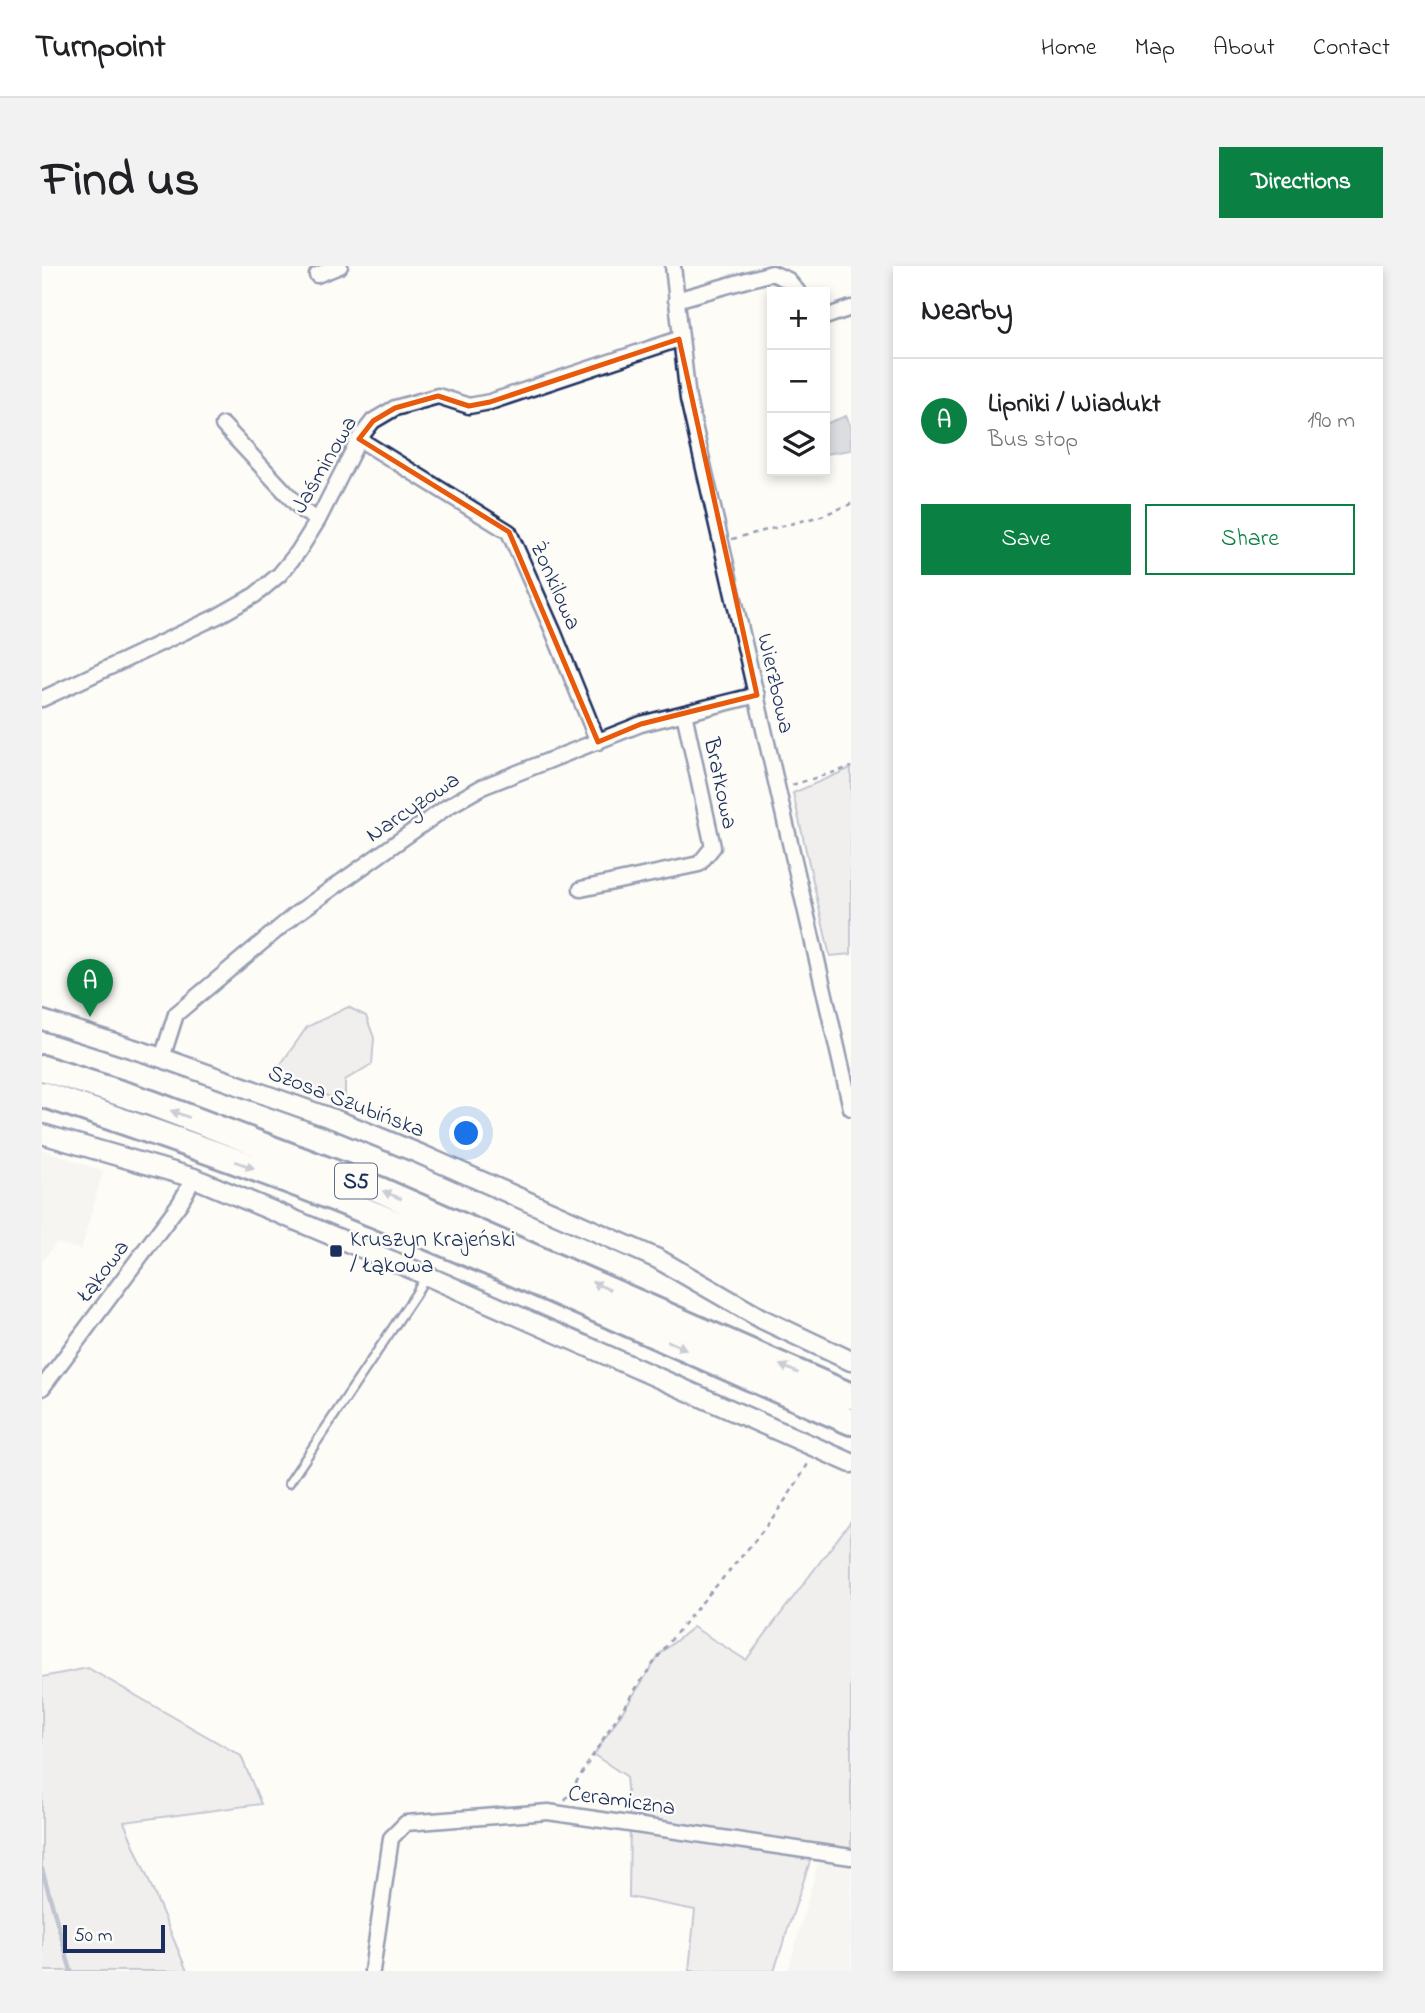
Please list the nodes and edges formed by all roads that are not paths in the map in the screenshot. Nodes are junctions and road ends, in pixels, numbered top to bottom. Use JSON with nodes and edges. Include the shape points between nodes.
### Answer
{"nodes":[{"id":1,"x":340,"y":266,"type":"edge"},
{"id":2,"x":673,"y":266,"type":"edge"},
{"id":3,"x":317,"y":275,"type":"dead end"},
{"id":4,"x":794,"y":287,"type":"edge"},
{"id":5,"x":676,"y":300,"type":"junction"},
{"id":6,"x":851,"y":308,"type":"edge"},
{"id":7,"x":830,"y":315,"type":"edge"},
{"id":8,"x":679,"y":339,"type":"junction"},
{"id":9,"x":223,"y":425,"type":"dead end"},
{"id":10,"x":359,"y":439,"type":"junction"},
{"id":11,"x":318,"y":520,"type":"junction"},
{"id":12,"x":757,"y":695,"type":"junction"},
{"id":13,"x":42,"y":699,"type":"edge"},
{"id":14,"x":684,"y":713,"type":"junction"},
{"id":15,"x":598,"y":743,"type":"junction"},
{"id":16,"x":581,"y":889,"type":"dead end"},
{"id":17,"x":42,"y":1020,"type":"edge"},
{"id":18,"x":162,"y":1058,"type":"junction"},
{"id":19,"x":42,"y":1068,"type":"edge"},
{"id":20,"x":42,"y":1094,"type":"edge"},
{"id":21,"x":851,"y":1108,"type":"edge"},
{"id":22,"x":42,"y":1134,"type":"edge"},
{"id":23,"x":194,"y":1178,"type":"junction"},
{"id":24,"x":426,"y":1275,"type":"junction"},
{"id":25,"x":851,"y":1361,"type":"edge"},
{"id":26,"x":42,"y":1388,"type":"edge"},
{"id":27,"x":851,"y":1396,"type":"edge"},
{"id":28,"x":851,"y":1422,"type":"edge"},
{"id":29,"x":851,"y":1463,"type":"edge"},
{"id":30,"x":289,"y":1483,"type":"dead end"},
{"id":31,"x":851,"y":1857,"type":"edge"},
{"id":32,"x":372,"y":1971,"type":"edge"}],
"edges":[{"from":1,"to":3,"type":"street"},
{"from":2,"to":5,"type":"street","name":"Wierzbowa"},
{"from":4,"to":5,"type":"street","via":[[772,273]]},
{"from":5,"to":8,"type":"street","name":"Wierzbowa"},
{"from":6,"to":7,"type":"street"},
{"from":8,"to":10,"type":"street","name":"Jaśminowa","via":[[490,402],[469,406],[438,396],[395,408],[373,421]]},
{"from":8,"to":12,"type":"street","name":"Wierzbowa","via":[[688,399]]},
{"from":9,"to":11,"type":"street","via":[[303,511]]},
{"from":10,"to":11,"type":"street","name":"Jaśminowa"},
{"from":10,"to":15,"type":"street","name":"Żonkilowa","via":[[509,532]]},
{"from":11,"to":13,"type":"street","name":"Jaśminowa","via":[[280,574],[255,594]]},
{"from":12,"to":14,"type":"street","name":"Narcyzowa"},
{"from":12,"to":21,"type":"street","name":"Wierzbowa"},
{"from":14,"to":15,"type":"street","name":"Narcyzowa","via":[[640,724]]},
{"from":14,"to":16,"type":"street","name":"Bratkowa","via":[[713,848],[699,864]]},
{"from":15,"to":18,"type":"street","name":"Narcyzowa","via":[[482,787],[296,914],[176,1014]]},
{"from":17,"to":18,"type":"street","name":"Szosa Szubińska"},
{"from":18,"to":25,"type":"street","name":"Szosa Szubińska","via":[[420,1154],[658,1259],[762,1319]]},
{"from":27,"to":19,"type":"highway","number":"S5","one_way":true,"via":[[380,1190],[151,1103]]},
{"from":20,"to":28,"type":"highway","number":"S5","one_way":true,"via":[[356,1207]]},
{"from":22,"to":23,"type":"street"},
{"from":23,"to":24,"type":"street"},
{"from":23,"to":26,"type":"street","name":"Łąkowa"},
{"from":24,"to":29,"type":"street"},
{"from":24,"to":30,"type":"lane"},
{"from":31,"to":32,"type":"street","name":"Ceramiczna","via":[[548,1812],[406,1823],[391,1838]]}]}
